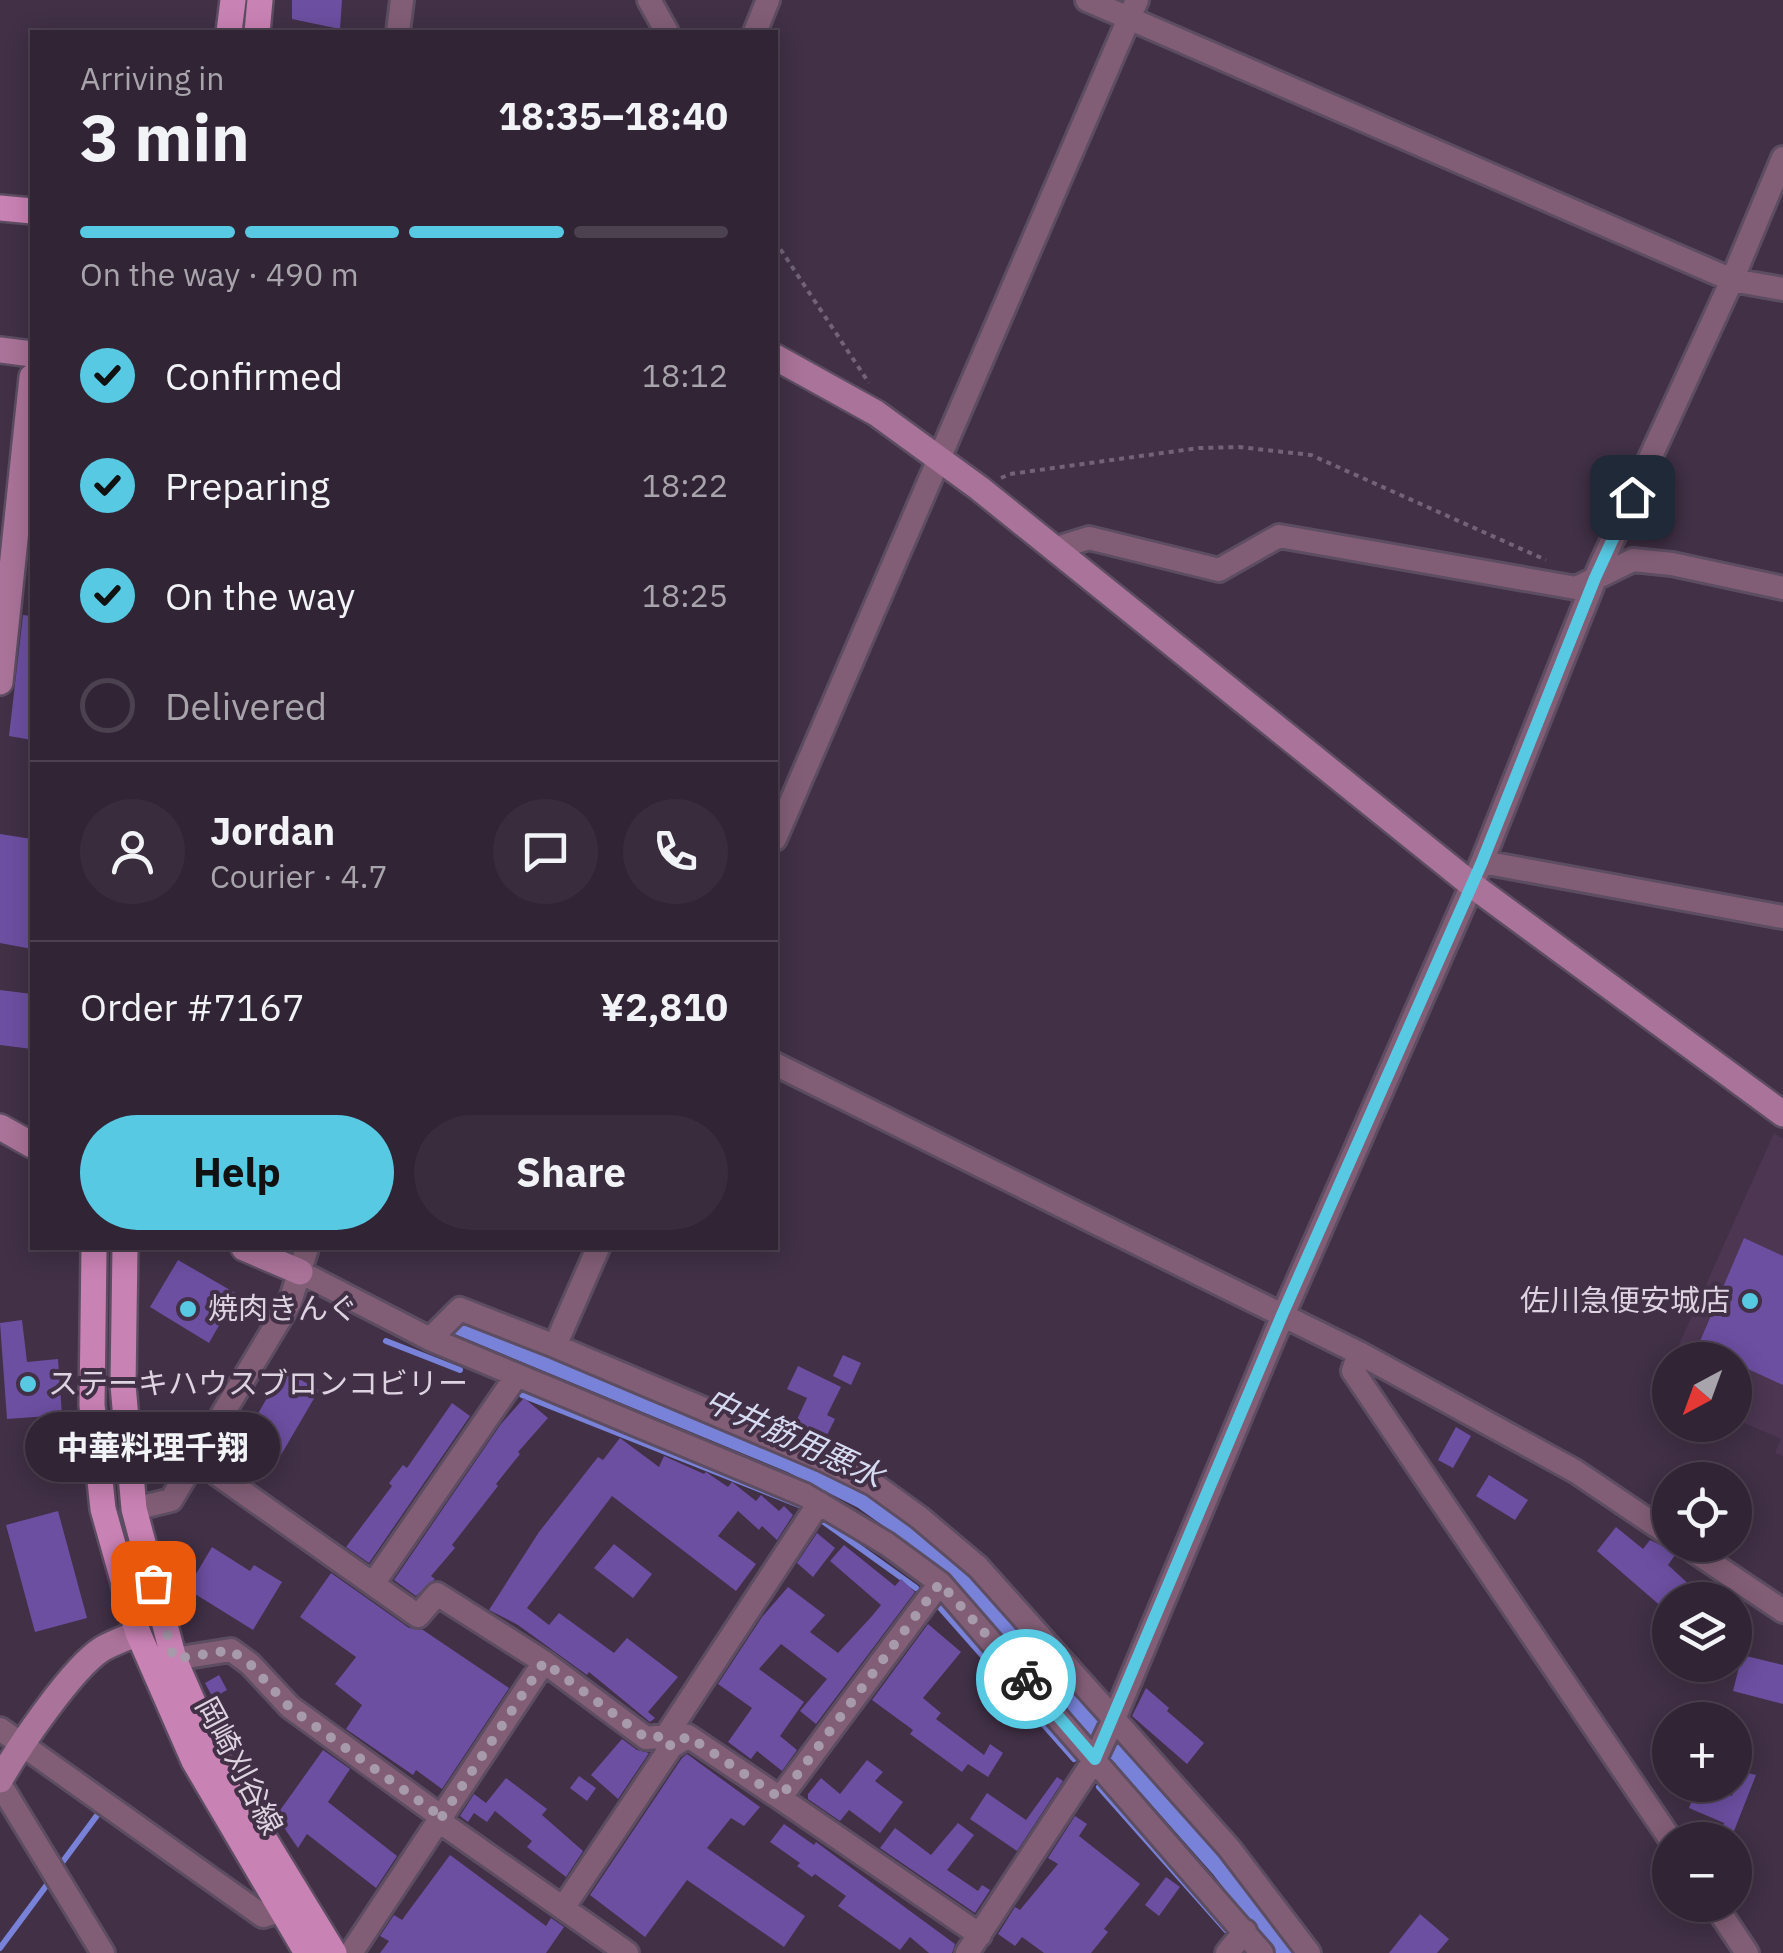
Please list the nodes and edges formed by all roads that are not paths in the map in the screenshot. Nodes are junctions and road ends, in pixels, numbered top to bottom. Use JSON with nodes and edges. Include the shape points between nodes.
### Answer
{"nodes":[{"id":1,"x":233,"y":0,"type":"edge"},
{"id":2,"x":260,"y":0,"type":"edge"},
{"id":3,"x":402,"y":0,"type":"edge"},
{"id":4,"x":649,"y":0,"type":"edge"},
{"id":5,"x":768,"y":0,"type":"edge"},
{"id":6,"x":1087,"y":0,"type":"edge"},
{"id":7,"x":1133,"y":9,"type":"edge"},
{"id":8,"x":229,"y":30,"type":"edge"},
{"id":9,"x":257,"y":30,"type":"edge"},
{"id":10,"x":398,"y":30,"type":"edge"},
{"id":11,"x":666,"y":30,"type":"edge"},
{"id":12,"x":755,"y":30,"type":"edge"},
{"id":13,"x":1783,"y":158,"type":"edge"},
{"id":14,"x":0,"y":208,"type":"edge"},
{"id":15,"x":30,"y":211,"type":"edge"},
{"id":16,"x":1732,"y":280,"type":"junction"},
{"id":17,"x":1783,"y":289,"type":"edge"},
{"id":18,"x":0,"y":350,"type":"edge"},
{"id":19,"x":30,"y":354,"type":"edge"},
{"id":20,"x":778,"y":359,"type":"edge"},
{"id":21,"x":30,"y":418,"type":"edge"},
{"id":22,"x":940,"y":460,"type":"junction"},
{"id":23,"x":1056,"y":548,"type":"junction"},
{"id":24,"x":1595,"y":578,"type":"junction"},
{"id":25,"x":1783,"y":588,"type":"edge"},
{"id":26,"x":21,"y":600,"type":"edge"},
{"id":27,"x":0,"y":682,"type":"edge"},
{"id":28,"x":778,"y":832,"type":"edge"},
{"id":29,"x":1477,"y":874,"type":"junction"},
{"id":30,"x":1783,"y":917,"type":"edge"},
{"id":31,"x":778,"y":1065,"type":"edge"},
{"id":32,"x":1783,"y":1114,"type":"edge"},
{"id":33,"x":0,"y":1127,"type":"edge"},
{"id":34,"x":30,"y":1143,"type":"edge"},
{"id":35,"x":94,"y":1250,"type":"edge"},
{"id":36,"x":125,"y":1250,"type":"edge"},
{"id":37,"x":254,"y":1250,"type":"edge"},
{"id":38,"x":597,"y":1250,"type":"edge"},
{"id":39,"x":303,"y":1260,"type":"edge"},
{"id":40,"x":1282,"y":1315,"type":"junction"},
{"id":41,"x":430,"y":1339,"type":"junction"},
{"id":42,"x":555,"y":1346,"type":"junction"},
{"id":43,"x":1359,"y":1353,"type":"junction"},
{"id":44,"x":517,"y":1375,"type":"junction"},
{"id":45,"x":196,"y":1459,"type":"junction"},
{"id":46,"x":822,"y":1459,"type":"junction"},
{"id":47,"x":812,"y":1499,"type":"junction"},
{"id":48,"x":134,"y":1509,"type":"junction"},
{"id":49,"x":1652,"y":1523,"type":"edge"},
{"id":50,"x":1710,"y":1562,"type":"edge"},
{"id":51,"x":940,"y":1583,"type":"junction"},
{"id":52,"x":373,"y":1584,"type":"junction"},
{"id":53,"x":1783,"y":1611,"type":"edge"},
{"id":54,"x":138,"y":1633,"type":"junction"},
{"id":55,"x":174,"y":1659,"type":"junction"},
{"id":56,"x":544,"y":1662,"type":"junction"},
{"id":57,"x":1114,"y":1719,"type":"junction"},
{"id":58,"x":10,"y":1736,"type":"edge"},
{"id":59,"x":668,"y":1741,"type":"junction"},
{"id":60,"x":1095,"y":1759,"type":"junction"},
{"id":61,"x":0,"y":1782,"type":"edge"},
{"id":62,"x":780,"y":1798,"type":"junction"},
{"id":63,"x":439,"y":1821,"type":"junction"},
{"id":64,"x":1659,"y":1822,"type":"edge"},
{"id":65,"x":563,"y":1908,"type":"junction"},
{"id":66,"x":282,"y":1910,"type":"junction"},
{"id":67,"x":1727,"y":1922,"type":"edge"},
{"id":68,"x":1245,"y":1931,"type":"junction"},
{"id":69,"x":974,"y":1944,"type":"edge"},
{"id":70,"x":104,"y":1953,"type":"edge"},
{"id":71,"x":307,"y":1953,"type":"edge"},
{"id":72,"x":334,"y":1953,"type":"edge"},
{"id":73,"x":351,"y":1953,"type":"edge"},
{"id":74,"x":627,"y":1953,"type":"edge"},
{"id":75,"x":1227,"y":1953,"type":"edge"},
{"id":76,"x":1262,"y":1953,"type":"edge"},
{"id":77,"x":1309,"y":1953,"type":"edge"},
{"id":78,"x":1748,"y":1953,"type":"edge"}],
"edges":[{"from":1,"to":8,"type":"main road"},
{"from":2,"to":9,"type":"main road"},
{"from":3,"to":10,"type":"street"},
{"from":4,"to":11,"type":"street"},
{"from":5,"to":12,"type":"street"},
{"from":6,"to":7,"type":"street"},
{"from":7,"to":16,"type":"street"},
{"from":7,"to":22,"type":"street"},
{"from":13,"to":16,"type":"street"},
{"from":14,"to":15,"type":"main road"},
{"from":16,"to":17,"type":"street"},
{"from":16,"to":24,"type":"street"},
{"from":18,"to":19,"type":"street"},
{"from":20,"to":22,"type":"street","via":[[876,412]]},
{"from":21,"to":26,"type":"street"},
{"from":22,"to":23,"type":"street"},
{"from":22,"to":28,"type":"street"},
{"from":23,"to":24,"type":"street","via":[[1089,538],[1219,570],[1279,536],[1576,588]]},
{"from":23,"to":29,"type":"street"},
{"from":24,"to":25,"type":"street","via":[[1633,560]]},
{"from":24,"to":29,"type":"street"},
{"from":26,"to":27,"type":"street"},
{"from":29,"to":30,"type":"street"},
{"from":29,"to":32,"type":"street"},
{"from":29,"to":40,"type":"street"},
{"from":31,"to":40,"type":"street"},
{"from":33,"to":34,"type":"street"},
{"from":35,"to":54,"type":"main road","name":"岡崎刈谷線","via":[[92,1405],[103,1509]]},
{"from":36,"to":48,"type":"main road","name":"岡崎刈谷線","via":[[122,1386]]},
{"from":37,"to":39,"type":"street"},
{"from":38,"to":42,"type":"street"},
{"from":39,"to":41,"type":"street"},
{"from":39,"to":45,"type":"street","via":[[290,1302]]},
{"from":40,"to":43,"type":"street"},
{"from":40,"to":57,"type":"street"},
{"from":41,"to":42,"type":"street","via":[[460,1309]]},
{"from":41,"to":44,"type":"street"},
{"from":42,"to":46,"type":"street"},
{"from":43,"to":49,"type":"street","via":[[1575,1471]]},
{"from":43,"to":64,"type":"street","via":[[1353,1371]]},
{"from":44,"to":47,"type":"street"},
{"from":44,"to":52,"type":"street"},
{"from":45,"to":48,"type":"street","via":[[171,1500]]},
{"from":45,"to":52,"type":"street"},
{"from":46,"to":47,"type":"street"},
{"from":46,"to":57,"type":"street","via":[[873,1484],[978,1567]]},
{"from":47,"to":51,"type":"street"},
{"from":47,"to":59,"type":"street"},
{"from":48,"to":55,"type":"main road","name":"岡崎刈谷線"},
{"from":50,"to":53,"type":"street"},
{"from":51,"to":60,"type":"street"},
{"from":51,"to":62,"type":"street"},
{"from":52,"to":56,"type":"street","via":[[418,1616],[437,1594]]},
{"from":54,"to":58,"type":"street","via":[[100,1650]]},
{"from":54,"to":66,"type":"main road","name":"岡崎刈谷線","via":[[194,1761]]},
{"from":55,"to":63,"type":"street","via":[[231,1650],[290,1708]]},
{"from":55,"to":72,"type":"main road","name":"岡崎刈谷線","via":[[224,1773]]},
{"from":56,"to":59,"type":"street","via":[[646,1738]]},
{"from":56,"to":63,"type":"street"},
{"from":57,"to":60,"type":"street"},
{"from":57,"to":77,"type":"street","via":[[1229,1848]]},
{"from":58,"to":61,"type":"street"},
{"from":58,"to":66,"type":"street","via":[[263,1916]]},
{"from":59,"to":62,"type":"street","via":[[688,1736]]},
{"from":59,"to":65,"type":"street"},
{"from":60,"to":68,"type":"street"},
{"from":60,"to":69,"type":"street"},
{"from":61,"to":70,"type":"street"},
{"from":62,"to":69,"type":"street"},
{"from":63,"to":65,"type":"street"},
{"from":63,"to":73,"type":"street"},
{"from":65,"to":74,"type":"street"},
{"from":66,"to":71,"type":"main road","name":"岡崎刈谷線"},
{"from":67,"to":78,"type":"street"},
{"from":68,"to":75,"type":"street"},
{"from":68,"to":76,"type":"street"}]}
